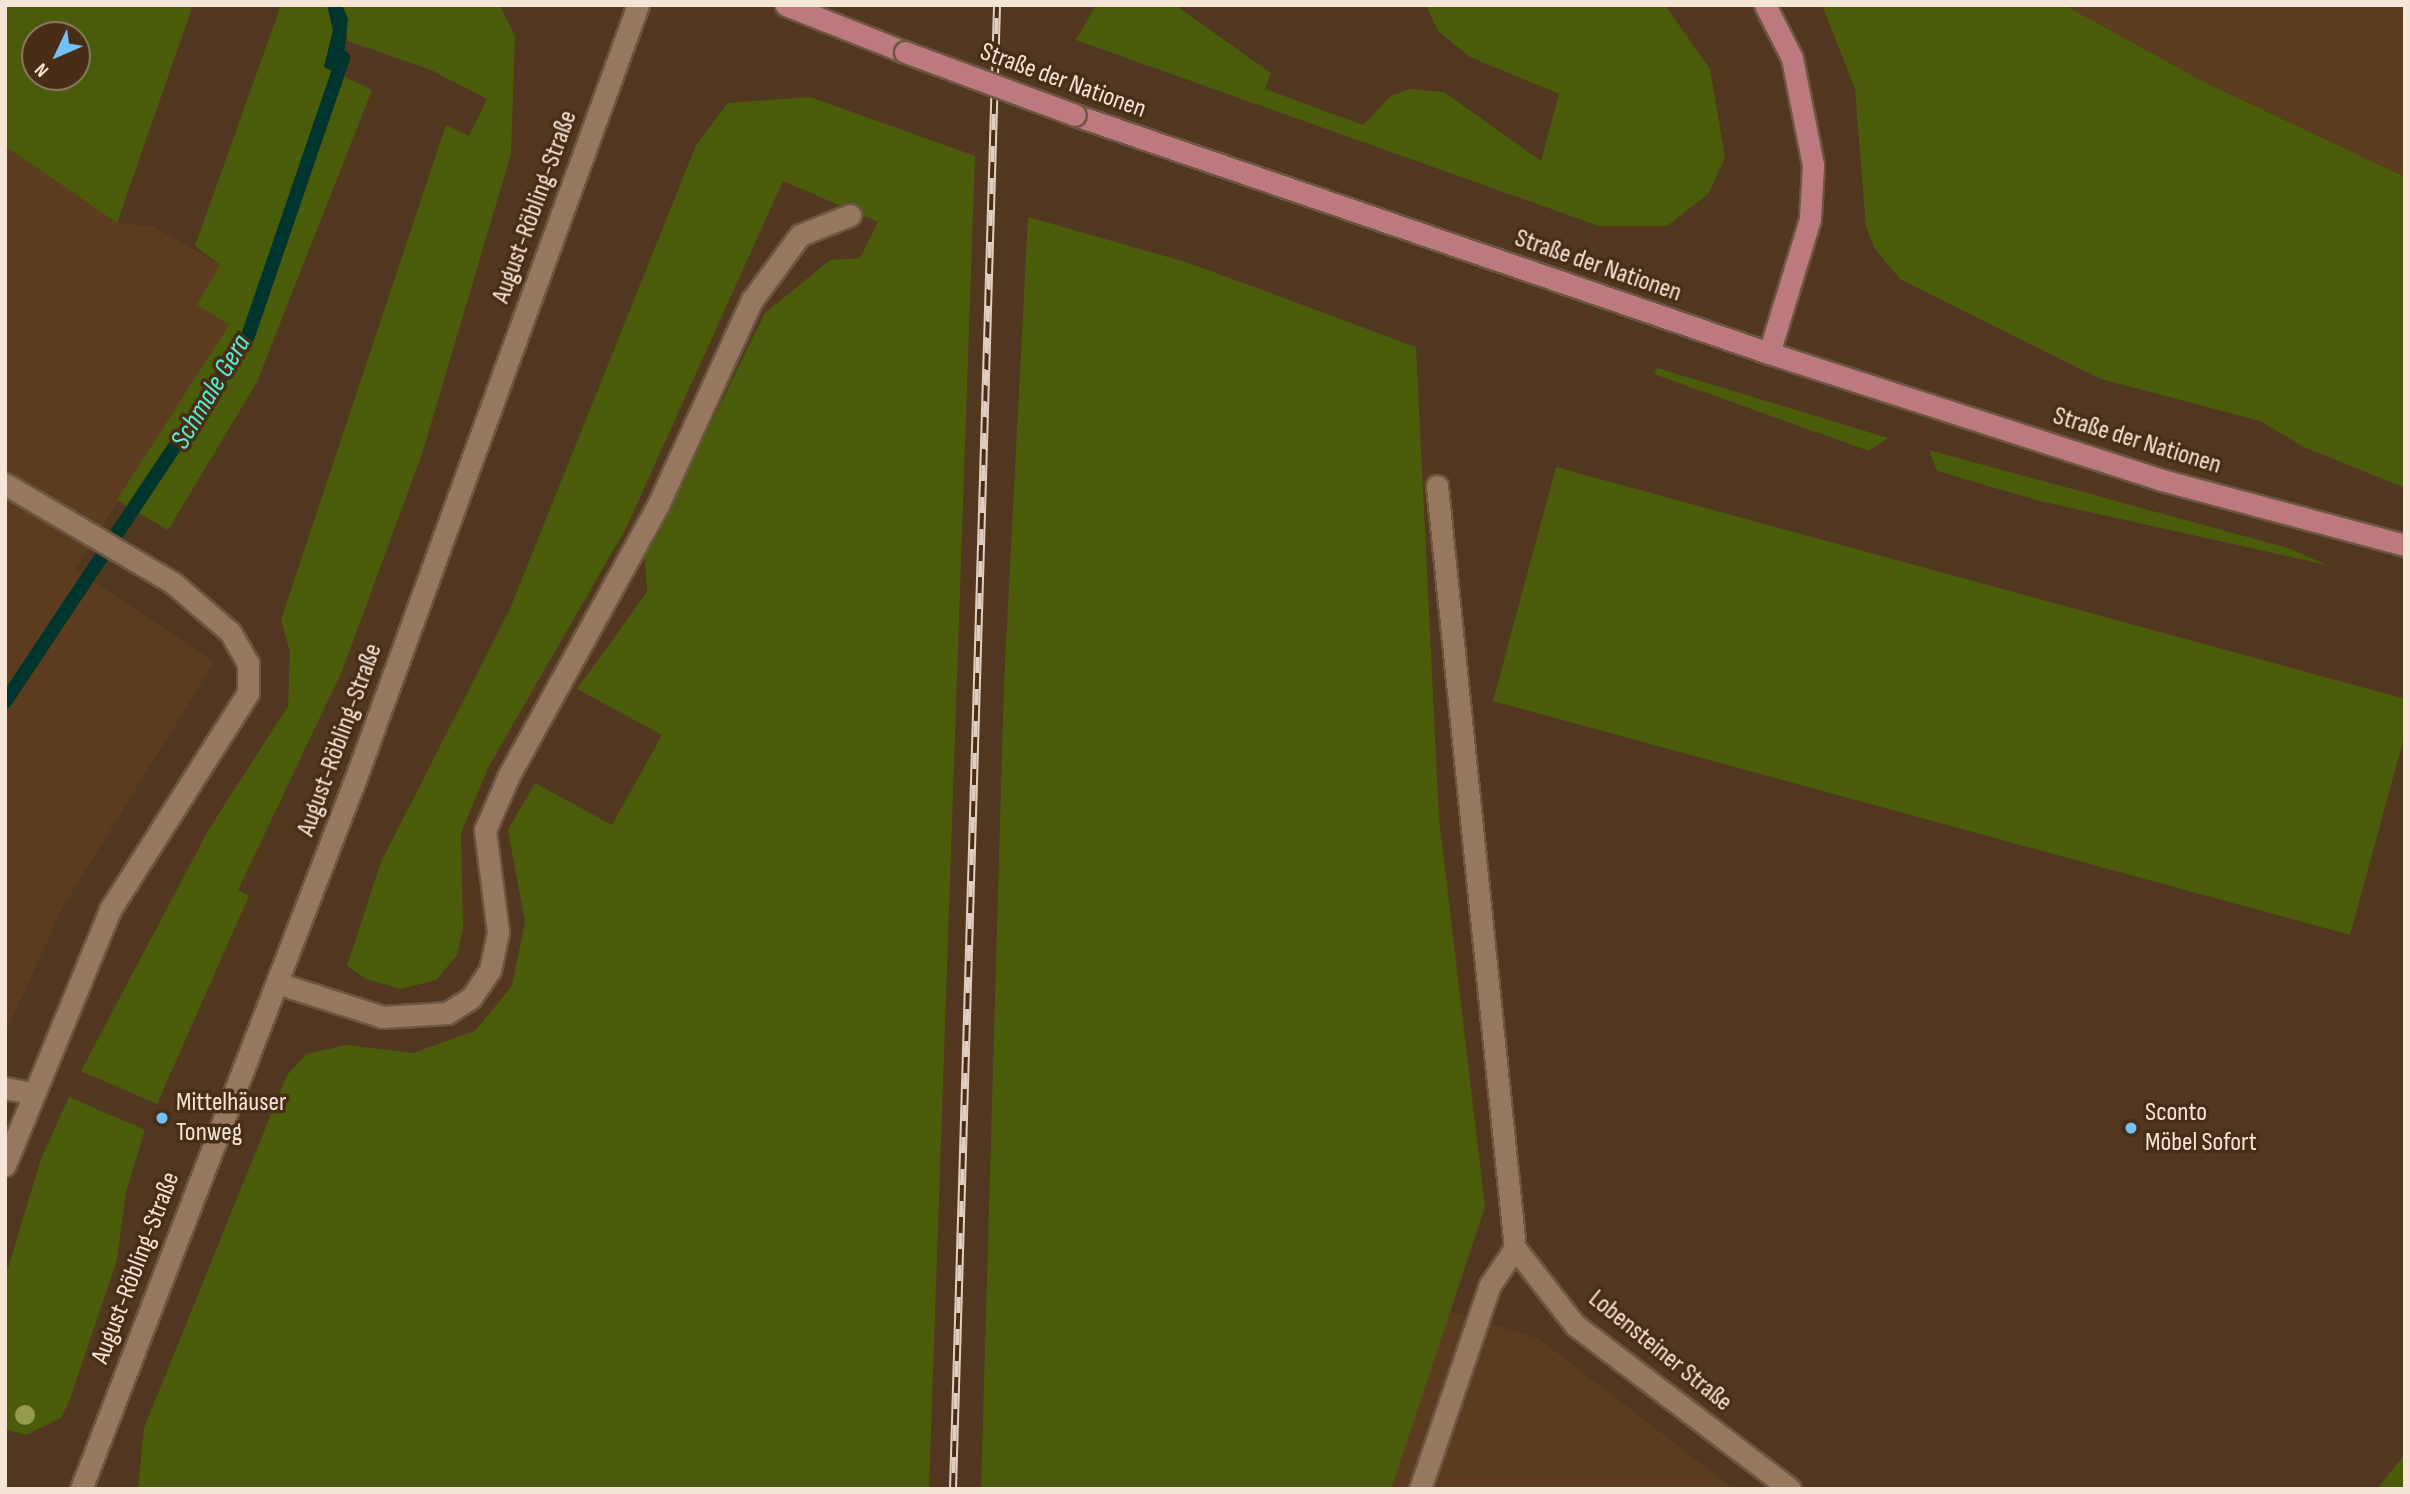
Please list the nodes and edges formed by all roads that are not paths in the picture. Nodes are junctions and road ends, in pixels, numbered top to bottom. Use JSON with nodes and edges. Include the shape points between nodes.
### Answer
{"nodes":[{"id":1,"x":638,"y":5,"type":"edge"},
{"id":2,"x":786,"y":5,"type":"edge"},
{"id":3,"x":1765,"y":5,"type":"edge"},
{"id":4,"x":850,"y":215,"type":"dead end"},
{"id":5,"x":1769,"y":353,"type":"junction"},
{"id":6,"x":5,"y":484,"type":"edge"},
{"id":7,"x":1437,"y":486,"type":"dead end"},
{"id":8,"x":2405,"y":545,"type":"edge"},
{"id":9,"x":277,"y":983,"type":"junction"},
{"id":10,"x":5,"y":1088,"type":"edge"},
{"id":11,"x":32,"y":1093,"type":"junction"},
{"id":12,"x":5,"y":1166,"type":"edge"},
{"id":13,"x":1515,"y":1248,"type":"junction"},
{"id":14,"x":81,"y":1489,"type":"edge"},
{"id":15,"x":1420,"y":1489,"type":"edge"},
{"id":16,"x":1790,"y":1489,"type":"edge"}],
"edges":[{"from":1,"to":9,"type":"street","name":"August-Röbling-Straße"},
{"from":2,"to":5,"type":"main road","name":"Straße der Nationen","bridge":true,"via":[[1074,115]]},
{"from":3,"to":5,"type":"main road","via":[[1792,58],[1813,165],[1810,219]]},
{"from":4,"to":9,"type":"street","via":[[800,235],[752,300],[658,505],[509,775],[485,830],[498,932],[490,970],[471,998],[447,1013],[383,1017]]},
{"from":5,"to":8,"type":"main road","name":"Straße der Nationen","via":[[2162,480]]},
{"from":6,"to":11,"type":"street","via":[[173,583],[230,632],[248,663],[248,693],[110,910]]},
{"from":7,"to":13,"type":"street"},
{"from":9,"to":14,"type":"street","name":"August-Röbling-Straße"},
{"from":10,"to":11,"type":"street"},
{"from":11,"to":12,"type":"street"},
{"from":13,"to":15,"type":"street","via":[[1490,1285]]},
{"from":13,"to":16,"type":"street","name":"Lobensteiner Straße","via":[[1576,1325]]}]}
